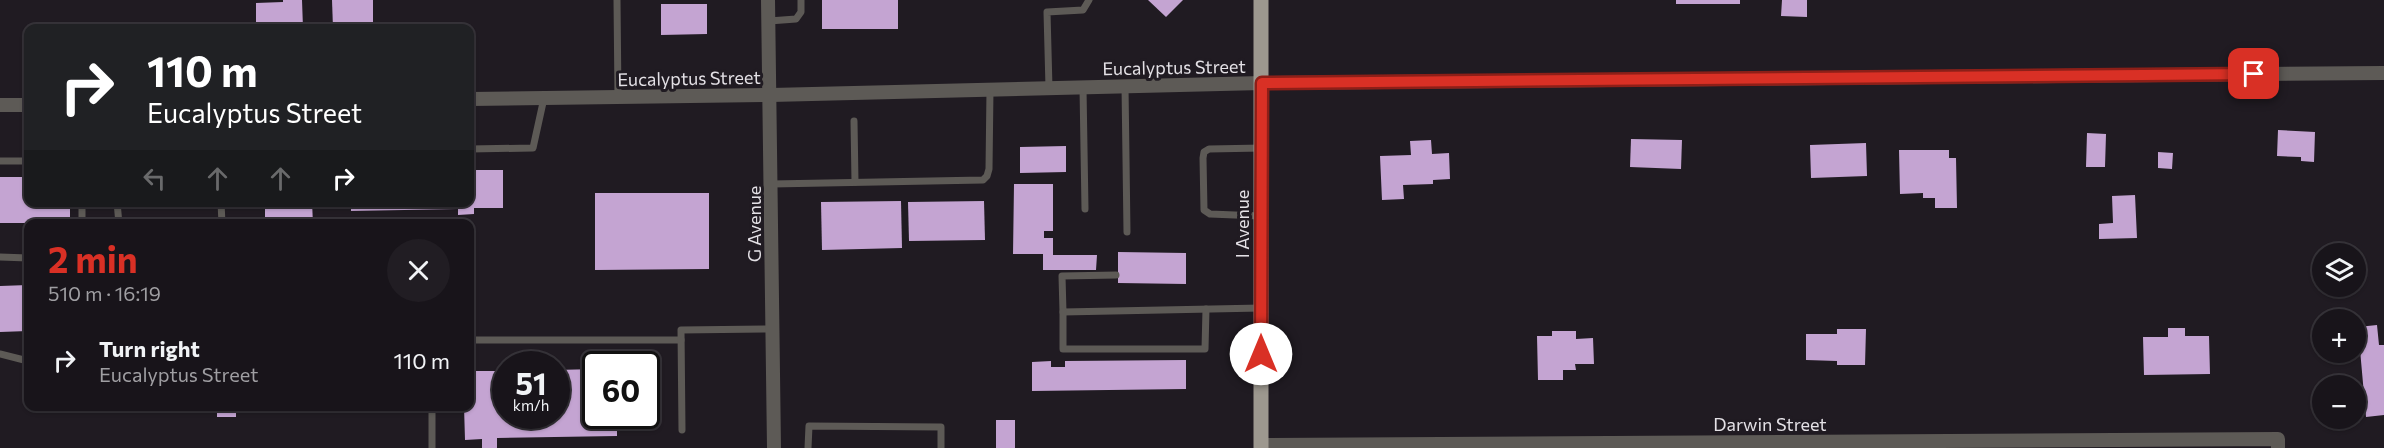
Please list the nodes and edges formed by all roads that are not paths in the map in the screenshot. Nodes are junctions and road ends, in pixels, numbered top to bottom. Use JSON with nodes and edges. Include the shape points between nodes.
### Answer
{"nodes":[{"id":1,"x":617,"y":0,"type":"edge"},
{"id":2,"x":768,"y":0,"type":"edge"},
{"id":3,"x":801,"y":0,"type":"edge"},
{"id":4,"x":1089,"y":0,"type":"edge"},
{"id":5,"x":1261,"y":0,"type":"edge"},
{"id":6,"x":769,"y":21,"type":"junction"},
{"id":7,"x":2384,"y":73,"type":"edge"},
{"id":8,"x":1262,"y":83,"type":"junction"},
{"id":9,"x":1125,"y":86,"type":"junction"},
{"id":10,"x":1049,"y":88,"type":"junction"},
{"id":11,"x":1083,"y":88,"type":"junction"},
{"id":12,"x":990,"y":90,"type":"junction"},
{"id":13,"x":771,"y":95,"type":"junction"},
{"id":14,"x":618,"y":97,"type":"junction"},
{"id":15,"x":544,"y":98,"type":"junction"},
{"id":16,"x":474,"y":99,"type":"edge"},
{"id":17,"x":0,"y":105,"type":"edge"},
{"id":18,"x":24,"y":105,"type":"edge"},
{"id":19,"x":854,"y":121,"type":"dead end"},
{"id":20,"x":1262,"y":148,"type":"junction"},
{"id":21,"x":474,"y":149,"type":"edge"},
{"id":22,"x":0,"y":161,"type":"edge"},
{"id":23,"x":24,"y":161,"type":"edge"},
{"id":24,"x":855,"y":182,"type":"junction"},
{"id":25,"x":772,"y":184,"type":"junction"},
{"id":26,"x":1085,"y":210,"type":"dead end"},
{"id":27,"x":1262,"y":216,"type":"junction"},
{"id":28,"x":1127,"y":232,"type":"dead end"},
{"id":29,"x":0,"y":257,"type":"edge"},
{"id":30,"x":24,"y":258,"type":"edge"},
{"id":31,"x":1116,"y":274,"type":"dead end"},
{"id":32,"x":1261,"y":308,"type":"junction"},
{"id":33,"x":1206,"y":309,"type":"junction"},
{"id":34,"x":1063,"y":312,"type":"junction"},
{"id":35,"x":773,"y":329,"type":"junction"},
{"id":36,"x":474,"y":340,"type":"edge"},
{"id":37,"x":681,"y":340,"type":"junction"},
{"id":38,"x":0,"y":354,"type":"edge"},
{"id":39,"x":24,"y":360,"type":"edge"},
{"id":40,"x":432,"y":411,"type":"edge"},
{"id":41,"x":682,"y":430,"type":"dead end"},
{"id":42,"x":2278,"y":443,"type":"edge"},
{"id":43,"x":1261,"y":446,"type":"edge"},
{"id":44,"x":432,"y":448,"type":"edge"},
{"id":45,"x":774,"y":448,"type":"edge"},
{"id":46,"x":808,"y":448,"type":"edge"},
{"id":47,"x":941,"y":448,"type":"edge"}],
"edges":[{"from":1,"to":14,"type":"lane"},
{"from":2,"to":6,"type":"street","name":"G Avenue"},
{"from":3,"to":6,"type":"lane","via":[[796,20]]},
{"from":4,"to":10,"type":"lane","via":[[1083,10],[1047,12]]},
{"from":5,"to":8,"type":"main road","name":"I Avenue"},
{"from":6,"to":13,"type":"street","name":"G Avenue"},
{"from":7,"to":8,"type":"street","name":"Eucalyptus Street"},
{"from":8,"to":9,"type":"street","name":"Eucalyptus Street"},
{"from":8,"to":20,"type":"main road","name":"I Avenue"},
{"from":9,"to":11,"type":"street","name":"Eucalyptus Street"},
{"from":9,"to":28,"type":"lane"},
{"from":10,"to":11,"type":"street","name":"Eucalyptus Street"},
{"from":10,"to":12,"type":"street","name":"Eucalyptus Street"},
{"from":11,"to":26,"type":"lane"},
{"from":12,"to":13,"type":"street","name":"Eucalyptus Street"},
{"from":12,"to":24,"type":"lane","via":[[989,169],[983,180]]},
{"from":13,"to":14,"type":"street","name":"Eucalyptus Street"},
{"from":13,"to":25,"type":"street","name":"G Avenue"},
{"from":14,"to":15,"type":"street","name":"Eucalyptus Street"},
{"from":15,"to":16,"type":"street","name":"Eucalyptus Street"},
{"from":15,"to":21,"type":"lane","via":[[533,148]]},
{"from":17,"to":18,"type":"street"},
{"from":19,"to":24,"type":"lane"},
{"from":20,"to":27,"type":"main road","name":"I Avenue"},
{"from":20,"to":27,"type":"lane","via":[[1209,148],[1204,152],[1203,180],[1204,210],[1210,214]]},
{"from":22,"to":23,"type":"lane"},
{"from":24,"to":25,"type":"lane"},
{"from":25,"to":35,"type":"street","name":"G Avenue"},
{"from":27,"to":32,"type":"main road","name":"I Avenue"},
{"from":29,"to":30,"type":"lane"},
{"from":31,"to":34,"type":"lane","via":[[1062,276]]},
{"from":32,"to":33,"type":"lane"},
{"from":32,"to":43,"type":"main road","name":"I Avenue"},
{"from":33,"to":34,"type":"lane"},
{"from":33,"to":34,"type":"lane","via":[[1205,349],[1063,349]]},
{"from":35,"to":37,"type":"lane","via":[[681,330]]},
{"from":35,"to":45,"type":"street","name":"G Avenue"},
{"from":36,"to":37,"type":"lane"},
{"from":37,"to":41,"type":"lane"},
{"from":38,"to":39,"type":"lane"},
{"from":40,"to":44,"type":"lane"},
{"from":42,"to":43,"type":"street","name":"Darwin Street"},
{"from":46,"to":47,"type":"lane","via":[[809,426],[941,427]]}]}
